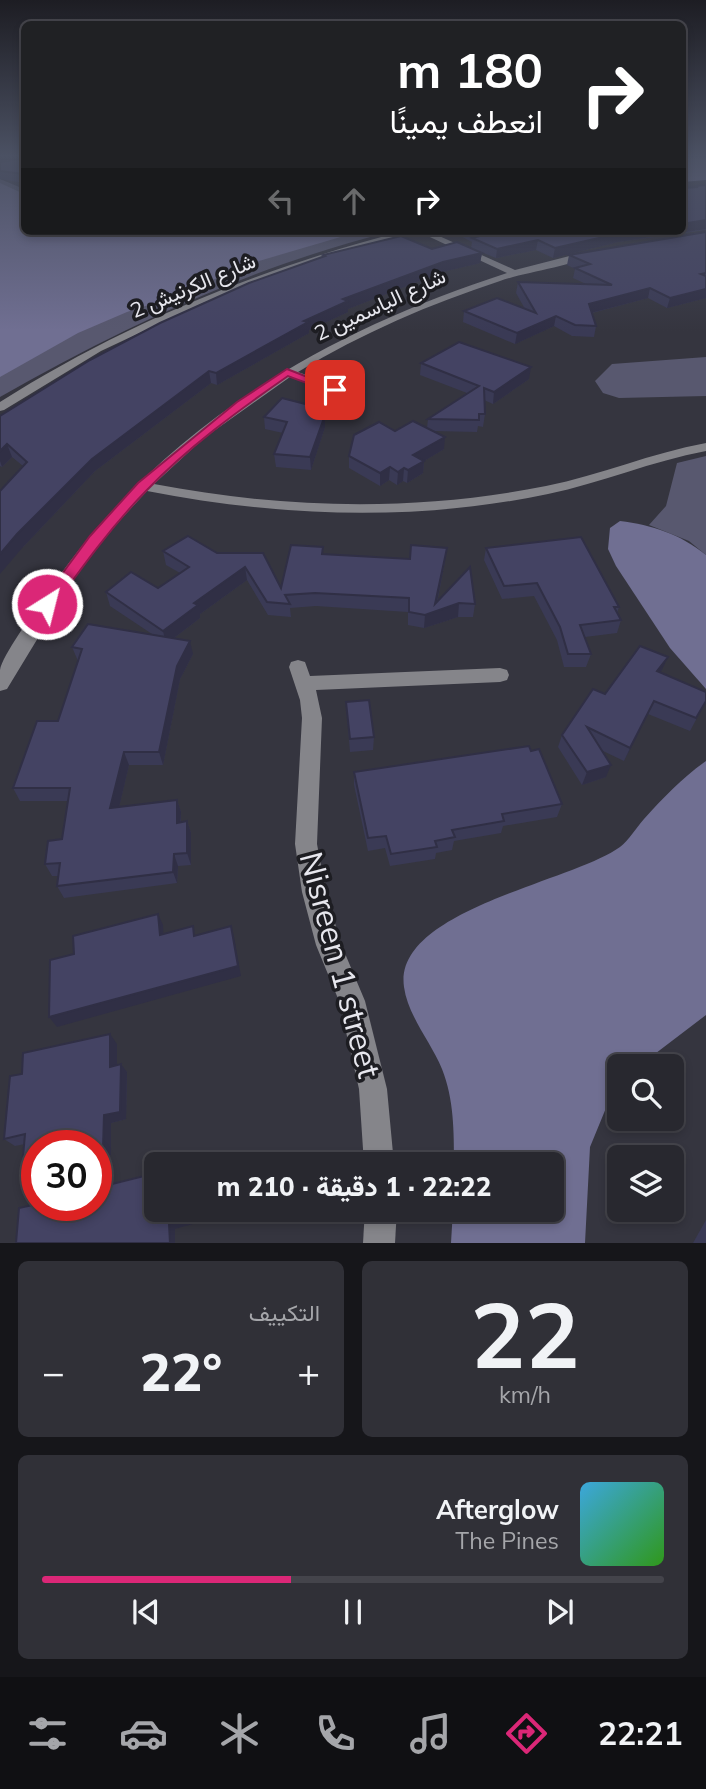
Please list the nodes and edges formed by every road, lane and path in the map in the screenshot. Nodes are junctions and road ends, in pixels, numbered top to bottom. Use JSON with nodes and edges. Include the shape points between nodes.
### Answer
{"nodes":[{"id":1,"x":399,"y":235,"type":"edge"},
{"id":2,"x":430,"y":235,"type":"edge"},
{"id":3,"x":606,"y":250,"type":"edge"},
{"id":4,"x":513,"y":272,"type":"junction"},
{"id":5,"x":287,"y":372,"type":"junction"},
{"id":6,"x":359,"y":398,"type":"dead end"},
{"id":7,"x":0,"y":407,"type":"edge"},
{"id":8,"x":706,"y":447,"type":"edge"},
{"id":9,"x":143,"y":486,"type":"junction"},
{"id":10,"x":500,"y":675,"type":"dead end"},
{"id":11,"x":0,"y":684,"type":"edge"},
{"id":12,"x":378,"y":1152,"type":"edge"},
{"id":13,"x":380,"y":1222,"type":"edge"},
{"id":14,"x":379,"y":1243,"type":"edge"}],
"edges":[{"from":1,"to":7,"type":"street","name":"شارع الكرنيش 2","via":[[309,260],[208,299],[97,351]]},
{"from":2,"to":4,"type":"street"},
{"from":3,"to":4,"type":"street","name":"شارع الياسمين 2"},
{"from":4,"to":5,"type":"street","name":"شارع الياسمين 2","via":[[378,322]]},
{"from":5,"to":6,"type":"street"},
{"from":5,"to":9,"type":"street","name":"شارع الياسمين 2","via":[[193,441]]},
{"from":8,"to":9,"type":"street","via":[[645,459],[552,489],[445,507],[291,509]]},
{"from":9,"to":11,"type":"street","name":"شارع الياسمين 2","via":[[95,539],[47,604]]},
{"from":10,"to":12,"type":"street","name":"Nisreen 1 street","via":[[302,675],[312,718],[306,844],[314,892],[352,1001],[373,1089]]},
{"from":13,"to":14,"type":"street"}]}
